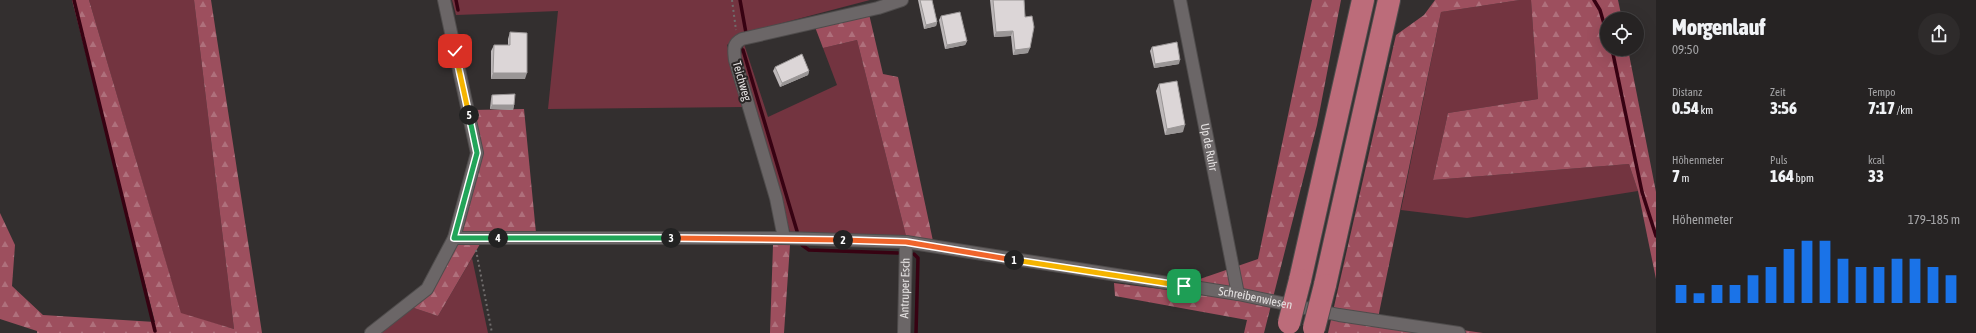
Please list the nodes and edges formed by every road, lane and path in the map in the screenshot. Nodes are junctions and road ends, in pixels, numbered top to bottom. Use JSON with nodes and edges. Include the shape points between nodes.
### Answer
{"nodes":[{"id":1,"x":444,"y":0,"type":"edge"},
{"id":2,"x":732,"y":0,"type":"edge"},
{"id":3,"x":902,"y":0,"type":"edge"},
{"id":4,"x":1180,"y":0,"type":"edge"},
{"id":5,"x":1363,"y":0,"type":"edge"},
{"id":6,"x":1389,"y":0,"type":"edge"},
{"id":7,"x":1399,"y":0,"type":"edge"},
{"id":8,"x":737,"y":42,"type":"junction"},
{"id":9,"x":1379,"y":49,"type":"junction"},
{"id":10,"x":454,"y":238,"type":"junction"},
{"id":11,"x":474,"y":238,"type":"junction"},
{"id":12,"x":784,"y":238,"type":"junction"},
{"id":13,"x":906,"y":242,"type":"junction"},
{"id":14,"x":1238,"y":294,"type":"junction"},
{"id":15,"x":1288,"y":328,"type":"edge"},
{"id":16,"x":1314,"y":330,"type":"edge"},
{"id":17,"x":371,"y":333,"type":"edge"},
{"id":18,"x":492,"y":333,"type":"edge"},
{"id":19,"x":904,"y":333,"type":"edge"},
{"id":20,"x":1459,"y":333,"type":"edge"}],
"edges":[{"from":1,"to":10,"type":"street","via":[[477,153]]},
{"from":2,"to":8,"type":"path"},
{"from":3,"to":8,"type":"street"},
{"from":4,"to":14,"type":"street","name":"Up de Ruhr"},
{"from":5,"to":15,"type":"highway","bridge":true},
{"from":6,"to":9,"type":"highway"},
{"from":7,"to":9,"type":"highway"},
{"from":8,"to":12,"type":"street","name":"Teichweg","via":[[734,46],[735,60],[774,191]]},
{"from":9,"to":16,"type":"highway","bridge":true},
{"from":10,"to":11,"type":"street","name":"Schreibenwiesen"},
{"from":10,"to":17,"type":"street","via":[[427,289]]},
{"from":11,"to":12,"type":"street","name":"Schreibenwiesen"},
{"from":11,"to":18,"type":"path"},
{"from":12,"to":13,"type":"street","name":"Schreibenwiesen"},
{"from":13,"to":14,"type":"street","name":"Schreibenwiesen"},
{"from":13,"to":19,"type":"street","name":"Antruper Esch"},
{"from":14,"to":20,"type":"street","name":"Schreibenwiesen","via":[[1338,315]]}]}
